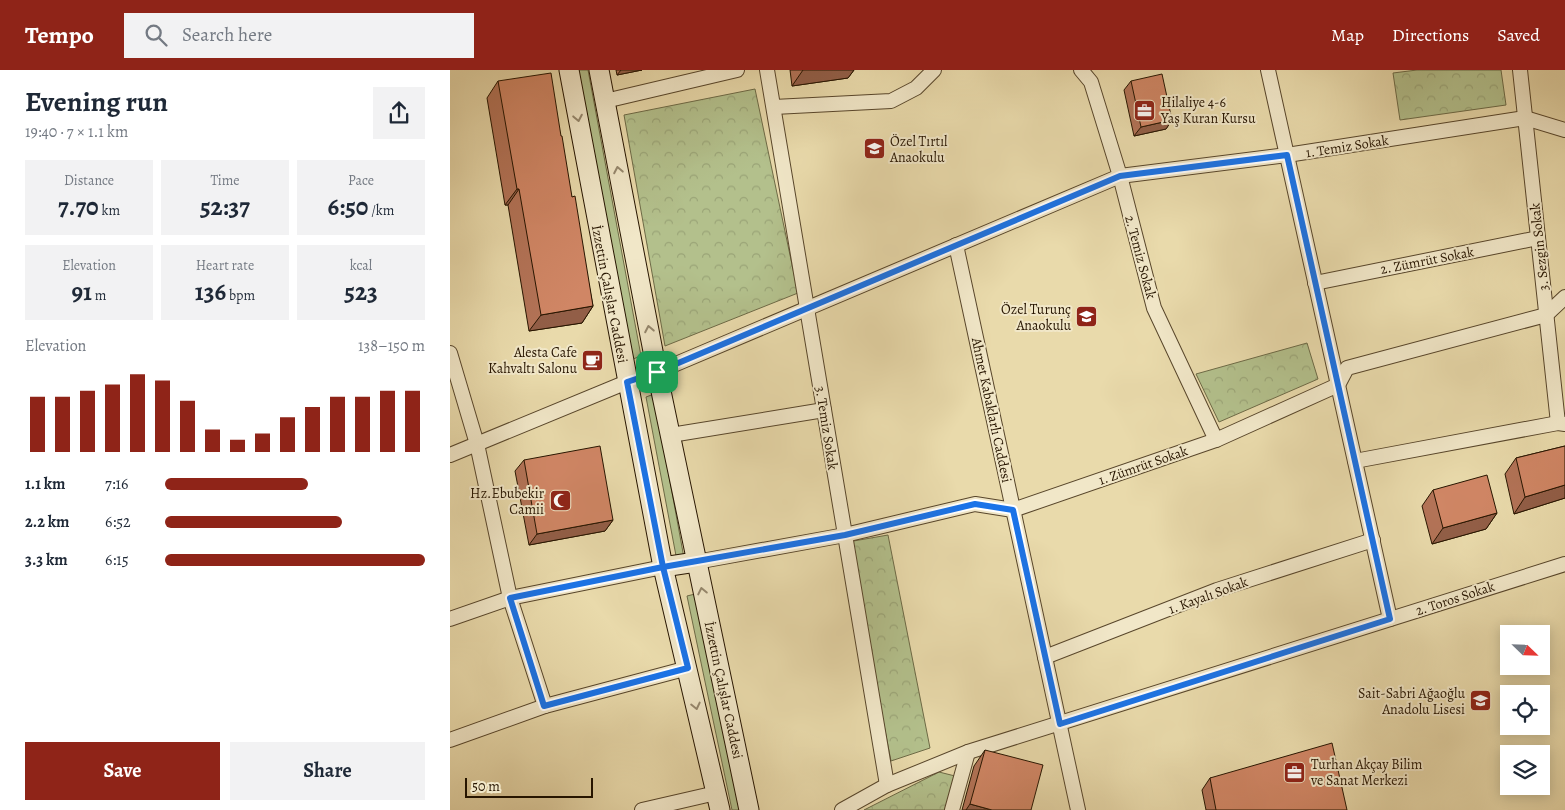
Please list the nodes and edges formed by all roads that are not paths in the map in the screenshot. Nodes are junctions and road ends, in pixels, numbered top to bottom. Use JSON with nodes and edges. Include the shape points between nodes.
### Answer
{"nodes":[{"id":1,"x":569,"y":70,"type":"edge"},
{"id":2,"x":599,"y":70,"type":"edge"},
{"id":3,"x":737,"y":70,"type":"edge"},
{"id":4,"x":767,"y":70,"type":"edge"},
{"id":5,"x":934,"y":70,"type":"edge"},
{"id":6,"x":1081,"y":70,"type":"edge"},
{"id":7,"x":1268,"y":70,"type":"edge"},
{"id":8,"x":1520,"y":70,"type":"edge"},
{"id":9,"x":605,"y":101,"type":"junction"},
{"id":10,"x":774,"y":107,"type":"junction"},
{"id":11,"x":1525,"y":118,"type":"junction"},
{"id":12,"x":1565,"y":130,"type":"edge"},
{"id":13,"x":1287,"y":155,"type":"junction"},
{"id":14,"x":1120,"y":176,"type":"junction"},
{"id":15,"x":1538,"y":238,"type":"junction"},
{"id":16,"x":956,"y":245,"type":"junction"},
{"id":17,"x":1315,"y":282,"type":"junction"},
{"id":18,"x":1565,"y":297,"type":"edge"},
{"id":19,"x":807,"y":307,"type":"junction"},
{"id":20,"x":1546,"y":315,"type":"junction"},
{"id":21,"x":450,"y":354,"type":"edge"},
{"id":22,"x":657,"y":372,"type":"junction"},
{"id":23,"x":627,"y":382,"type":"junction"},
{"id":24,"x":1338,"y":384,"type":"junction"},
{"id":25,"x":824,"y":410,"type":"junction"},
{"id":26,"x":1561,"y":423,"type":"edge"},
{"id":27,"x":671,"y":435,"type":"junction"},
{"id":28,"x":1216,"y":440,"type":"junction"},
{"id":29,"x":477,"y":444,"type":"junction"},
{"id":30,"x":450,"y":455,"type":"edge"},
{"id":31,"x":1355,"y":461,"type":"junction"},
{"id":32,"x":1013,"y":510,"type":"junction"},
{"id":33,"x":845,"y":535,"type":"junction"},
{"id":34,"x":1373,"y":540,"type":"junction"},
{"id":35,"x":696,"y":562,"type":"junction"},
{"id":36,"x":1565,"y":564,"type":"edge"},
{"id":37,"x":663,"y":567,"type":"junction"},
{"id":38,"x":510,"y":598,"type":"junction"},
{"id":39,"x":450,"y":619,"type":"edge"},
{"id":40,"x":1390,"y":619,"type":"junction"},
{"id":41,"x":1045,"y":657,"type":"junction"},
{"id":42,"x":688,"y":668,"type":"junction"},
{"id":43,"x":544,"y":706,"type":"junction"},
{"id":44,"x":1060,"y":724,"type":"junction"},
{"id":45,"x":450,"y":740,"type":"edge"},
{"id":46,"x":968,"y":752,"type":"junction"},
{"id":47,"x":887,"y":785,"type":"junction"},
{"id":48,"x":718,"y":801,"type":"edge"},
{"id":49,"x":642,"y":810,"type":"edge"},
{"id":50,"x":749,"y":810,"type":"edge"},
{"id":51,"x":842,"y":810,"type":"edge"},
{"id":52,"x":952,"y":810,"type":"edge"},
{"id":53,"x":1078,"y":810,"type":"edge"}],
"edges":[{"from":1,"to":23,"type":"street","name":"İzzettin Çalışlar Caddesi","one_way":true},
{"from":2,"to":9,"type":"street","name":"İzzettin Çalışlar Caddesi"},
{"from":3,"to":9,"type":"street"},
{"from":4,"to":10,"type":"street","name":"3. Temiz Sokak"},
{"from":5,"to":10,"type":"street","via":[[916,88],[891,101]]},
{"from":6,"to":14,"type":"street","name":"2. Temiz Sokak","via":[[1091,82]]},
{"from":7,"to":13,"type":"street"},
{"from":8,"to":11,"type":"street","name":"3. Sezgin Sokak"},
{"from":22,"to":9,"type":"street","name":"İzzettin Çalışlar Caddesi","one_way":true},
{"from":10,"to":19,"type":"street","name":"3. Temiz Sokak"},
{"from":11,"to":12,"type":"street","name":"1. Temiz Sokak"},
{"from":11,"to":13,"type":"street","name":"1. Temiz Sokak"},
{"from":11,"to":15,"type":"street","name":"3. Sezgin Sokak"},
{"from":13,"to":14,"type":"street","name":"1. Temiz Sokak"},
{"from":13,"to":17,"type":"street"},
{"from":14,"to":16,"type":"street","name":"1. Temiz Sokak"},
{"from":14,"to":28,"type":"street","name":"2. Temiz Sokak","via":[[1154,308]]},
{"from":15,"to":17,"type":"street","name":"2. Zümrüt Sokak"},
{"from":15,"to":20,"type":"street","name":"3. Sezgin Sokak"},
{"from":16,"to":19,"type":"street","name":"1. Temiz Sokak"},
{"from":16,"to":32,"type":"street","name":"Ahmet Kabaklarlı Caddesi"},
{"from":17,"to":24,"type":"street"},
{"from":18,"to":20,"type":"street","name":"1. Zümrüt Sokak"},
{"from":19,"to":22,"type":"street","name":"1. Temiz Sokak"},
{"from":19,"to":25,"type":"street","name":"3. Temiz Sokak"},
{"from":20,"to":24,"type":"street","name":"1. Zümrüt Sokak","via":[[1347,368]]},
{"from":20,"to":26,"type":"street","name":"3. Sezgin Sokak"},
{"from":21,"to":29,"type":"street"},
{"from":22,"to":23,"type":"street"},
{"from":22,"to":27,"type":"street","name":"İzzettin Çalışlar Caddesi"},
{"from":23,"to":29,"type":"street"},
{"from":23,"to":37,"type":"street","name":"İzzettin Çalışlar Caddesi"},
{"from":24,"to":28,"type":"street","name":"1. Zümrüt Sokak"},
{"from":24,"to":31,"type":"street"},
{"from":25,"to":27,"type":"street"},
{"from":25,"to":33,"type":"street","name":"3. Temiz Sokak"},
{"from":26,"to":31,"type":"street"},
{"from":27,"to":35,"type":"street","name":"İzzettin Çalışlar Caddesi"},
{"from":28,"to":32,"type":"street","name":"1. Zümrüt Sokak"},
{"from":29,"to":30,"type":"street"},
{"from":29,"to":38,"type":"street"},
{"from":31,"to":34,"type":"street"},
{"from":32,"to":33,"type":"street","name":"1. Zümrüt Sokak","via":[[975,504]]},
{"from":32,"to":41,"type":"street","name":"Ahmet Kabaklarlı Caddesi"},
{"from":33,"to":35,"type":"street","name":"1. Zümrüt Sokak"},
{"from":33,"to":47,"type":"street","name":"3. Temiz Sokak"},
{"from":34,"to":40,"type":"street"},
{"from":34,"to":41,"type":"street","name":"1. Kayalı Sokak","via":[[1217,590]]},
{"from":35,"to":37,"type":"street"},
{"from":50,"to":35,"type":"street","name":"İzzettin Çalışlar Caddesi","one_way":true},
{"from":36,"to":40,"type":"street","name":"2. Toros Sokak"},
{"from":37,"to":38,"type":"street"},
{"from":37,"to":42,"type":"street","name":"İzzettin Çalışlar Caddesi"},
{"from":38,"to":39,"type":"street"},
{"from":38,"to":43,"type":"street"},
{"from":40,"to":44,"type":"street","name":"2. Toros Sokak"},
{"from":41,"to":44,"type":"street","name":"Ahmet Kabaklarlı Caddesi"},
{"from":42,"to":43,"type":"street"},
{"from":42,"to":48,"type":"street","name":"İzzettin Çalışlar Caddesi","one_way":true},
{"from":43,"to":45,"type":"street"},
{"from":44,"to":46,"type":"street","name":"2. Toros Sokak"},
{"from":44,"to":53,"type":"street","name":"Ahmet Kabaklarlı Caddesi"},
{"from":46,"to":47,"type":"street","name":"2. Toros Sokak"},
{"from":46,"to":52,"type":"street"},
{"from":47,"to":51,"type":"street","name":"2. Toros Sokak"},
{"from":48,"to":49,"type":"street"}]}
